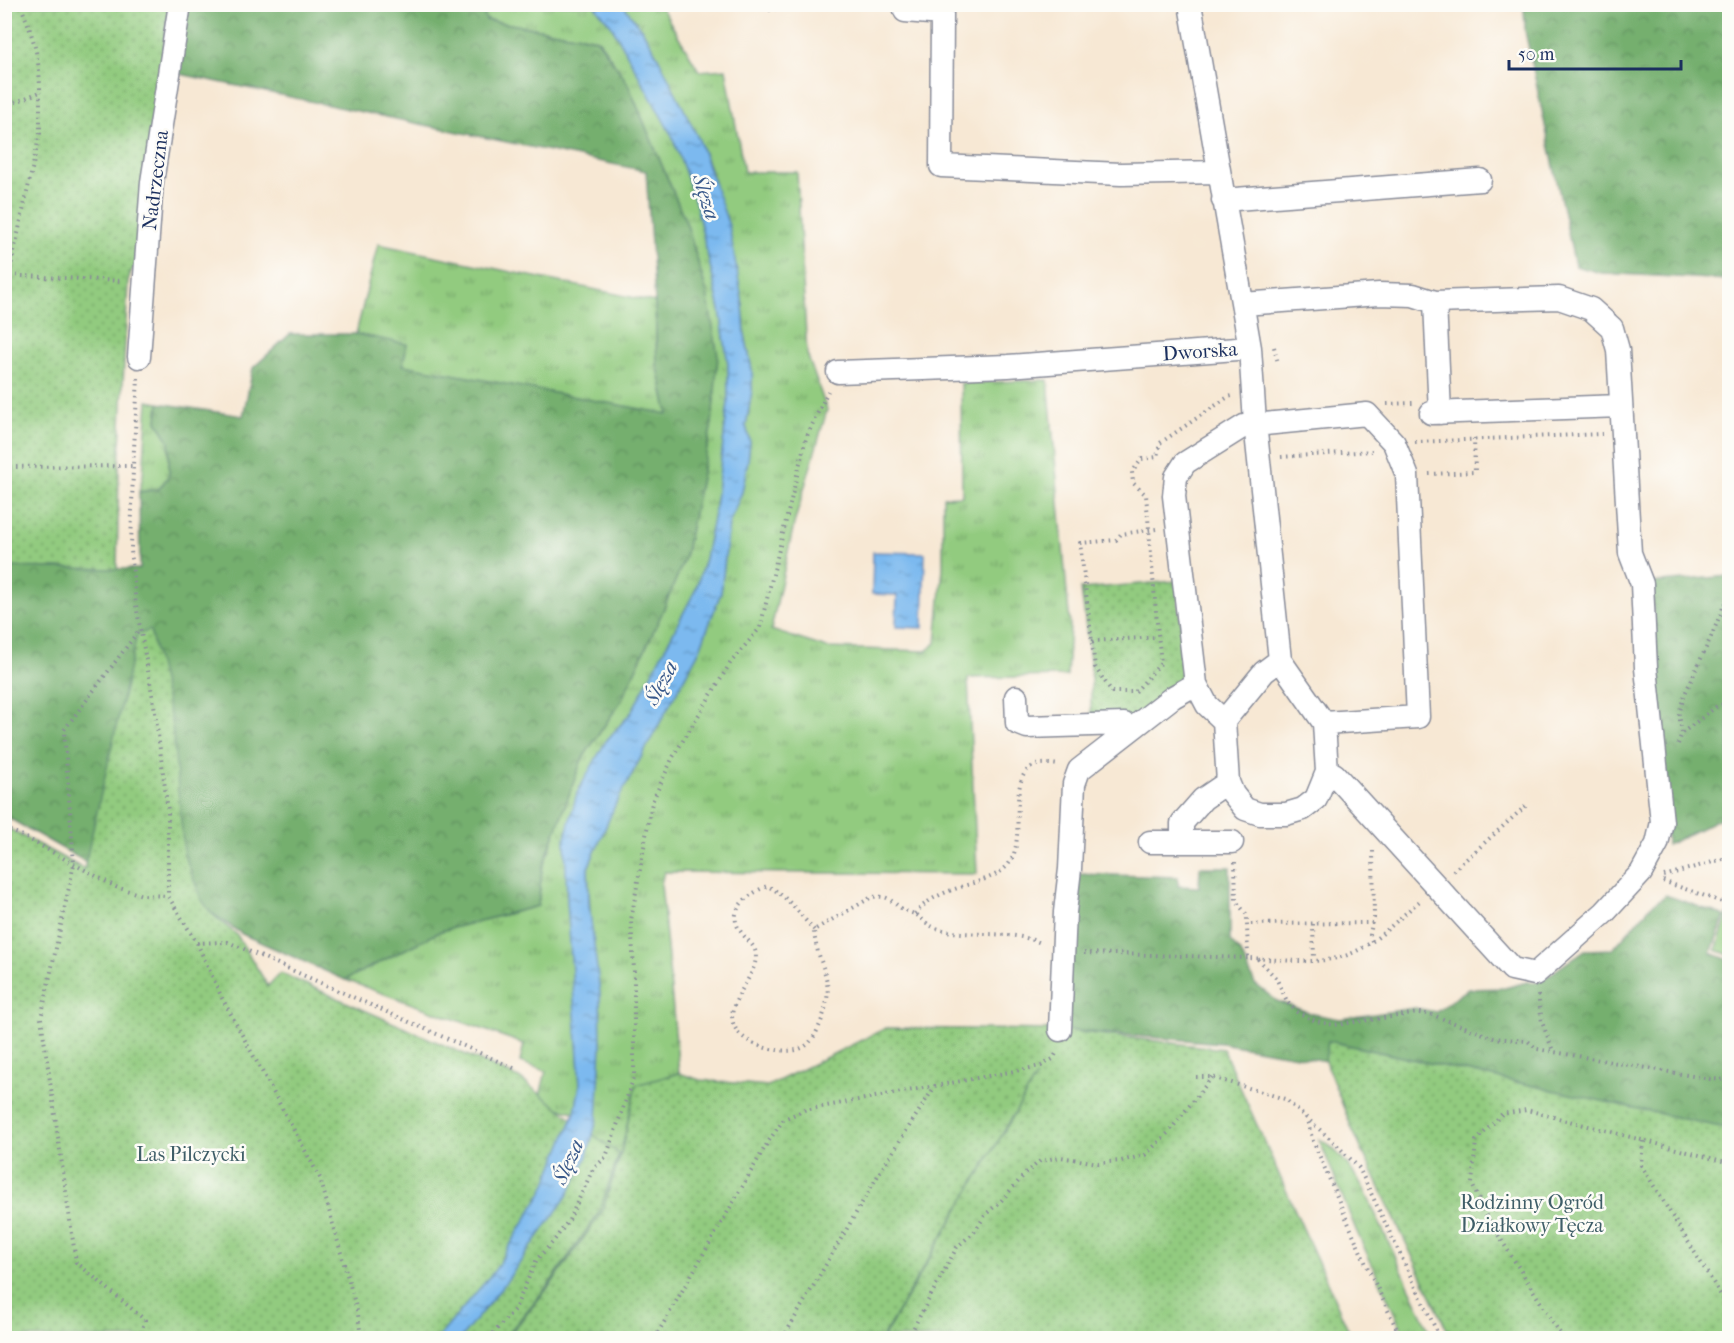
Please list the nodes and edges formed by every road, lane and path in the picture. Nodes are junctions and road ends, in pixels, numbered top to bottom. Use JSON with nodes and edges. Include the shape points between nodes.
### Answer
{"nodes":[{"id":1,"x":20,"y":4,"type":"edge"},
{"id":2,"x":180,"y":4,"type":"edge"},
{"id":3,"x":550,"y":4,"type":"edge"},
{"id":4,"x":1190,"y":4,"type":"edge"},
{"id":5,"x":804,"y":5,"type":"edge"},
{"id":6,"x":555,"y":9,"type":"dead end"},
{"id":7,"x":769,"y":10,"type":"dead end"},
{"id":8,"x":905,"y":11,"type":"dead end"},
{"id":9,"x":40,"y":92,"type":"junction"},
{"id":10,"x":4,"y":107,"type":"edge"},
{"id":11,"x":1218,"y":171,"type":"junction"},
{"id":12,"x":1480,"y":180,"type":"dead end"},
{"id":13,"x":1223,"y":200,"type":"junction"},
{"id":14,"x":7,"y":275,"type":"edge"},
{"id":15,"x":144,"y":282,"type":"junction"},
{"id":16,"x":1435,"y":302,"type":"junction"},
{"id":17,"x":1243,"y":303,"type":"junction"},
{"id":18,"x":1250,"y":348,"type":"junction"},
{"id":19,"x":139,"y":357,"type":"joint"},
{"id":20,"x":838,"y":372,"type":"joint"},
{"id":21,"x":1621,"y":406,"type":"junction"},
{"id":22,"x":1429,"y":410,"type":"junction"},
{"id":23,"x":1367,"y":414,"type":"junction"},
{"id":24,"x":1255,"y":423,"type":"junction"},
{"id":25,"x":1622,"y":433,"type":"junction"},
{"id":26,"x":1474,"y":439,"type":"junction"},
{"id":27,"x":1394,"y":443,"type":"junction"},
{"id":28,"x":1259,"y":458,"type":"junction"},
{"id":29,"x":4,"y":466,"type":"edge"},
{"id":30,"x":133,"y":466,"type":"junction"},
{"id":31,"x":1407,"y":475,"type":"junction"},
{"id":32,"x":1730,"y":591,"type":"edge"},
{"id":33,"x":140,"y":629,"type":"junction"},
{"id":34,"x":1158,"y":637,"type":"junction"},
{"id":35,"x":1092,"y":641,"type":"junction"},
{"id":36,"x":1280,"y":660,"type":"junction"},
{"id":37,"x":1196,"y":684,"type":"junction"},
{"id":38,"x":1016,"y":697,"type":"dead end"},
{"id":39,"x":1730,"y":702,"type":"edge"},
{"id":40,"x":1224,"y":721,"type":"junction"},
{"id":41,"x":1324,"y":723,"type":"junction"},
{"id":42,"x":1130,"y":730,"type":"junction"},
{"id":43,"x":1682,"y":733,"type":"junction"},
{"id":44,"x":1654,"y":753,"type":"junction"},
{"id":45,"x":1079,"y":770,"type":"junction"},
{"id":46,"x":1327,"y":772,"type":"junction"},
{"id":47,"x":1228,"y":782,"type":"junction"},
{"id":48,"x":1528,"y":804,"type":"dead end"},
{"id":49,"x":1372,"y":815,"type":"junction"},
{"id":50,"x":4,"y":829,"type":"edge"},
{"id":51,"x":1150,"y":842,"type":"dead end"},
{"id":52,"x":1182,"y":842,"type":"junction"},
{"id":53,"x":1232,"y":842,"type":"dead end"},
{"id":54,"x":1730,"y":857,"type":"edge"},
{"id":55,"x":74,"y":864,"type":"junction"},
{"id":56,"x":1436,"y":887,"type":"junction"},
{"id":57,"x":168,"y":896,"type":"junction"},
{"id":58,"x":1730,"y":905,"type":"edge"},
{"id":59,"x":915,"y":914,"type":"junction"},
{"id":60,"x":1372,"y":923,"type":"junction"},
{"id":61,"x":1313,"y":924,"type":"junction"},
{"id":62,"x":814,"y":930,"type":"junction"},
{"id":63,"x":1372,"y":941,"type":"junction"},
{"id":64,"x":197,"y":943,"type":"junction"},
{"id":65,"x":1063,"y":953,"type":"junction"},
{"id":66,"x":1248,"y":958,"type":"junction"},
{"id":67,"x":1258,"y":958,"type":"junction"},
{"id":68,"x":1314,"y":960,"type":"junction"},
{"id":69,"x":1535,"y":974,"type":"junction"},
{"id":70,"x":1060,"y":1030,"type":"joint"},
{"id":71,"x":1554,"y":1051,"type":"junction"},
{"id":72,"x":516,"y":1069,"type":"dead end"},
{"id":73,"x":1196,"y":1077,"type":"dead end"},
{"id":74,"x":1212,"y":1077,"type":"junction"},
{"id":75,"x":1730,"y":1080,"type":"edge"},
{"id":76,"x":934,"y":1086,"type":"junction"},
{"id":77,"x":1306,"y":1116,"type":"junction"},
{"id":78,"x":1643,"y":1141,"type":"junction"},
{"id":79,"x":1730,"y":1164,"type":"edge"},
{"id":80,"x":1730,"y":1310,"type":"edge"},
{"id":81,"x":139,"y":1338,"type":"edge"},
{"id":82,"x":360,"y":1338,"type":"edge"},
{"id":83,"x":489,"y":1338,"type":"edge"},
{"id":84,"x":655,"y":1338,"type":"edge"},
{"id":85,"x":783,"y":1338,"type":"edge"},
{"id":86,"x":908,"y":1338,"type":"edge"},
{"id":87,"x":1401,"y":1338,"type":"edge"},
{"id":88,"x":1440,"y":1338,"type":"edge"},
{"id":89,"x":1563,"y":1338,"type":"edge"}],
"edges":[{"from":1,"to":9,"type":"path","via":[[40,66]]},
{"from":2,"to":15,"type":"street","name":"Nadrzeczna","via":[[152,182]]},
{"from":3,"to":6,"type":"path"},
{"from":4,"to":11,"type":"street","name":"Dworska"},
{"from":5,"to":7,"type":"path"},
{"from":8,"to":11,"type":"street","via":[[942,14],[941,166],[1122,174]]},
{"from":9,"to":10,"type":"path"},
{"from":9,"to":14,"type":"path","via":[[40,133]]},
{"from":11,"to":13,"type":"street","name":"Dworska"},
{"from":12,"to":13,"type":"street"},
{"from":13,"to":17,"type":"street","name":"Dworska"},
{"from":14,"to":15,"type":"path"},
{"from":15,"to":19,"type":"street","name":"Nadrzeczna"},
{"from":16,"to":17,"type":"street","via":[[1379,294]]},
{"from":16,"to":21,"type":"street","via":[[1559,298],[1591,309],[1612,328],[1618,350]]},
{"from":16,"to":22,"type":"street"},
{"from":17,"to":18,"type":"street","name":"Dworska"},
{"from":18,"to":20,"type":"street","name":"Dworska","via":[[1008,366]]},
{"from":18,"to":24,"type":"street"},
{"from":19,"to":30,"type":"path"},
{"from":20,"to":83,"type":"path","via":[[806,438],[760,628],[731,662],[673,758],[652,802],[631,920],[634,1077],[606,1157],[593,1169],[569,1220],[537,1259],[515,1309]]},
{"from":21,"to":22,"type":"street"},
{"from":21,"to":25,"type":"street"},
{"from":22,"to":23,"type":"path","via":[[1371,405]]},
{"from":23,"to":24,"type":"street"},
{"from":23,"to":27,"type":"street"},
{"from":24,"to":28,"type":"street"},
{"from":24,"to":37,"type":"street","via":[[1185,463],[1176,477],[1174,496]]},
{"from":25,"to":26,"type":"path"},
{"from":25,"to":44,"type":"street","via":[[1630,553],[1642,584]]},
{"from":26,"to":27,"type":"path"},
{"from":26,"to":31,"type":"path","via":[[1475,472]]},
{"from":27,"to":28,"type":"path","via":[[1387,450]]},
{"from":27,"to":31,"type":"street"},
{"from":28,"to":36,"type":"street"},
{"from":29,"to":30,"type":"path"},
{"from":30,"to":33,"type":"path","via":[[131,550]]},
{"from":31,"to":41,"type":"street","via":[[1418,717]]},
{"from":32,"to":43,"type":"path","via":[[1684,696],[1679,714]]},
{"from":33,"to":55,"type":"path","via":[[64,730]]},
{"from":33,"to":57,"type":"path","via":[[168,811]]},
{"from":34,"to":35,"type":"path"},
{"from":34,"to":35,"type":"path","via":[[1161,663],[1135,692],[1112,692],[1095,667]]},
{"from":34,"to":35,"type":"path","via":[[1149,533],[1121,534],[1116,540],[1080,543]]},
{"from":36,"to":40,"type":"street","via":[[1264,672]]},
{"from":36,"to":41,"type":"street"},
{"from":37,"to":40,"type":"street","via":[[1207,705]]},
{"from":37,"to":42,"type":"street"},
{"from":38,"to":42,"type":"street","via":[[1017,723],[1027,728],[1124,724]]},
{"from":39,"to":43,"type":"path","via":[[1716,707]]},
{"from":40,"to":47,"type":"street"},
{"from":41,"to":46,"type":"street"},
{"from":42,"to":45,"type":"street"},
{"from":43,"to":44,"type":"path","via":[[1677,746]]},
{"from":44,"to":69,"type":"street","via":[[1662,822],[1657,844],[1641,873],[1605,912]]},
{"from":45,"to":59,"type":"path","via":[[1073,765],[1044,764],[1026,770],[1018,794],[1018,843],[1009,864],[1001,872],[941,893]]},
{"from":45,"to":65,"type":"street","via":[[1074,784]]},
{"from":46,"to":47,"type":"street","via":[[1316,799],[1286,814],[1260,814],[1245,809]]},
{"from":46,"to":49,"type":"street","via":[[1334,774]]},
{"from":47,"to":52,"type":"street","via":[[1203,799],[1182,823]]},
{"from":48,"to":56,"type":"path"},
{"from":49,"to":56,"type":"street"},
{"from":49,"to":60,"type":"path"},
{"from":50,"to":55,"type":"path"},
{"from":51,"to":52,"type":"street"},
{"from":52,"to":53,"type":"street"},
{"from":54,"to":58,"type":"path","via":[[1657,878]]},
{"from":55,"to":57,"type":"path","via":[[125,890]]},
{"from":55,"to":81,"type":"path","via":[[41,1018],[76,1262],[145,1320]]},
{"from":56,"to":63,"type":"path"},
{"from":56,"to":69,"type":"street","via":[[1512,969]]},
{"from":57,"to":64,"type":"path"},
{"from":59,"to":62,"type":"path","via":[[891,899],[872,897]]},
{"from":59,"to":65,"type":"path","via":[[938,929],[1024,936],[1040,942],[1050,952]]},
{"from":60,"to":61,"type":"path"},
{"from":60,"to":63,"type":"path"},
{"from":61,"to":66,"type":"path","via":[[1247,924]]},
{"from":61,"to":68,"type":"path"},
{"from":62,"to":62,"type":"path","via":[[828,994],[815,1038],[796,1050],[767,1048],[745,1038],[737,1031],[732,1014],[756,959],[755,949],[734,921],[735,911],[767,886],[795,908]]},
{"from":63,"to":68,"type":"path","via":[[1344,957]]},
{"from":64,"to":72,"type":"path","via":[[228,942]]},
{"from":64,"to":82,"type":"path","via":[[222,998],[320,1178],[358,1314]]},
{"from":65,"to":66,"type":"path"},
{"from":65,"to":70,"type":"street"},
{"from":66,"to":67,"type":"path"},
{"from":67,"to":68,"type":"path"},
{"from":67,"to":71,"type":"path","via":[[1276,978],[1288,1004],[1316,1021],[1334,1025],[1419,1013],[1494,1038],[1528,1041],[1537,1049]]},
{"from":69,"to":71,"type":"path","via":[[1533,982],[1542,1022]]},
{"from":70,"to":76,"type":"path","via":[[1058,1051],[1041,1066]]},
{"from":71,"to":75,"type":"path"},
{"from":73,"to":74,"type":"path"},
{"from":74,"to":77,"type":"path","via":[[1286,1099]]},
{"from":74,"to":86,"type":"path","via":[[1168,1133],[1145,1155],[1098,1163],[1060,1157],[1040,1161],[957,1247]]},
{"from":76,"to":84,"type":"path","via":[[805,1110],[784,1119]]},
{"from":76,"to":85,"type":"path"},
{"from":77,"to":87,"type":"path","via":[[1313,1141]]},
{"from":77,"to":88,"type":"path","via":[[1359,1168]]},
{"from":78,"to":79,"type":"path"},
{"from":78,"to":80,"type":"path","via":[[1641,1165]]},
{"from":78,"to":89,"type":"path","via":[[1527,1110],[1502,1114],[1476,1141],[1472,1184],[1485,1214]]}]}
